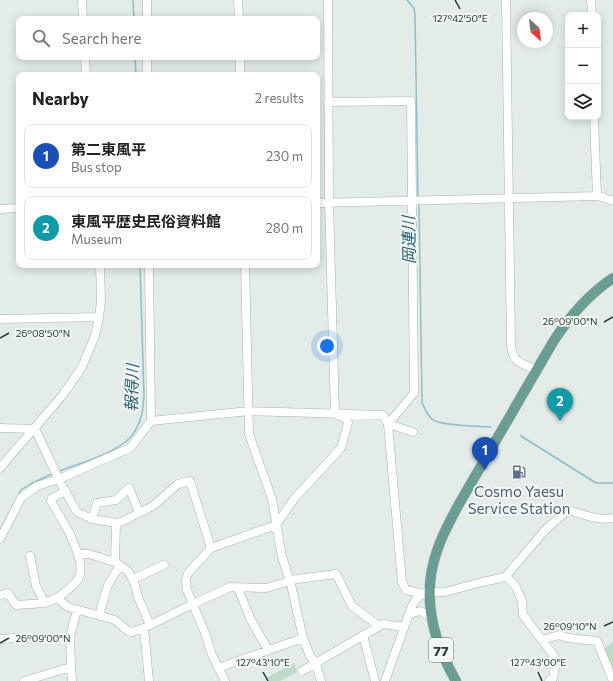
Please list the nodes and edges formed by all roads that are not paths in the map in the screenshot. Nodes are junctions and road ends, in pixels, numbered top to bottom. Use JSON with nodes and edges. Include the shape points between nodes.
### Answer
{"nodes":[{"id":1,"x":82,"y":0,"type":"edge"},
{"id":2,"x":147,"y":0,"type":"edge"},
{"id":3,"x":238,"y":0,"type":"edge"},
{"id":4,"x":328,"y":0,"type":"edge"},
{"id":5,"x":506,"y":0,"type":"edge"},
{"id":6,"x":591,"y":0,"type":"edge"},
{"id":7,"x":592,"y":12,"type":"edge"},
{"id":8,"x":83,"y":16,"type":"edge"},
{"id":9,"x":147,"y":16,"type":"edge"},
{"id":10,"x":239,"y":16,"type":"edge"},
{"id":11,"x":85,"y":60,"type":"edge"},
{"id":12,"x":147,"y":60,"type":"edge"},
{"id":13,"x":240,"y":60,"type":"edge"},
{"id":14,"x":86,"y":72,"type":"edge"},
{"id":15,"x":147,"y":72,"type":"edge"},
{"id":16,"x":240,"y":72,"type":"edge"},
{"id":17,"x":328,"y":102,"type":"junction"},
{"id":18,"x":594,"y":120,"type":"edge"},
{"id":19,"x":597,"y":196,"type":"junction"},
{"id":20,"x":509,"y":198,"type":"junction"},
{"id":21,"x":412,"y":201,"type":"junction"},
{"id":22,"x":613,"y":201,"type":"edge"},
{"id":23,"x":320,"y":203,"type":"edge"},
{"id":24,"x":329,"y":203,"type":"junction"},
{"id":25,"x":16,"y":208,"type":"edge"},
{"id":26,"x":0,"y":209,"type":"edge"},
{"id":27,"x":100,"y":268,"type":"edge"},
{"id":28,"x":148,"y":268,"type":"edge"},
{"id":29,"x":245,"y":268,"type":"edge"},
{"id":30,"x":613,"y":278,"type":"edge"},
{"id":31,"x":99,"y":317,"type":"junction"},
{"id":32,"x":0,"y":319,"type":"edge"},
{"id":33,"x":537,"y":370,"type":"junction"},
{"id":34,"x":249,"y":411,"type":"junction"},
{"id":35,"x":335,"y":414,"type":"junction"},
{"id":36,"x":151,"y":421,"type":"junction"},
{"id":37,"x":388,"y":424,"type":"junction"},
{"id":38,"x":0,"y":428,"type":"edge"},
{"id":39,"x":35,"y":429,"type":"junction"},
{"id":40,"x":413,"y":432,"type":"dead end"},
{"id":41,"x":0,"y":468,"type":"edge"},
{"id":42,"x":59,"y":479,"type":"junction"},
{"id":43,"x":66,"y":491,"type":"junction"},
{"id":44,"x":139,"y":512,"type":"junction"},
{"id":45,"x":613,"y":518,"type":"edge"},
{"id":46,"x":92,"y":519,"type":"junction"},
{"id":47,"x":116,"y":523,"type":"junction"},
{"id":48,"x":276,"y":525,"type":"junction"},
{"id":49,"x":0,"y":539,"type":"edge"},
{"id":50,"x":211,"y":548,"type":"junction"},
{"id":51,"x":78,"y":554,"type":"junction"},
{"id":52,"x":30,"y":556,"type":"dead end"},
{"id":53,"x":118,"y":564,"type":"junction"},
{"id":54,"x":164,"y":565,"type":"dead end"},
{"id":55,"x":506,"y":576,"type":"junction"},
{"id":56,"x":133,"y":579,"type":"junction"},
{"id":57,"x":238,"y":588,"type":"junction"},
{"id":58,"x":427,"y":593,"type":"junction"},
{"id":59,"x":0,"y":595,"type":"edge"},
{"id":60,"x":57,"y":598,"type":"junction"},
{"id":61,"x":45,"y":603,"type":"junction"},
{"id":62,"x":193,"y":604,"type":"junction"},
{"id":63,"x":77,"y":610,"type":"junction"},
{"id":64,"x":409,"y":614,"type":"junction"},
{"id":65,"x":99,"y":615,"type":"junction"},
{"id":66,"x":431,"y":616,"type":"junction"},
{"id":67,"x":379,"y":626,"type":"junction"},
{"id":68,"x":404,"y":626,"type":"junction"},
{"id":69,"x":147,"y":627,"type":"junction"},
{"id":70,"x":363,"y":635,"type":"junction"},
{"id":71,"x":303,"y":638,"type":"junction"},
{"id":72,"x":0,"y":639,"type":"edge"},
{"id":73,"x":39,"y":639,"type":"dead end"},
{"id":74,"x":542,"y":640,"type":"junction"},
{"id":75,"x":268,"y":650,"type":"junction"},
{"id":76,"x":316,"y":664,"type":"junction"},
{"id":77,"x":71,"y":667,"type":"junction"},
{"id":78,"x":218,"y":668,"type":"junction"},
{"id":79,"x":302,"y":671,"type":"dead end"},
{"id":80,"x":24,"y":681,"type":"edge"},
{"id":81,"x":72,"y":681,"type":"edge"},
{"id":82,"x":149,"y":681,"type":"edge"},
{"id":83,"x":225,"y":681,"type":"edge"},
{"id":84,"x":321,"y":681,"type":"edge"},
{"id":85,"x":375,"y":681,"type":"edge"},
{"id":86,"x":385,"y":681,"type":"edge"},
{"id":87,"x":456,"y":681,"type":"edge"},
{"id":88,"x":549,"y":681,"type":"edge"},
{"id":89,"x":613,"y":681,"type":"edge"}],
"edges":[{"from":1,"to":8,"type":"street"},
{"from":2,"to":9,"type":"street"},
{"from":3,"to":10,"type":"street"},
{"from":4,"to":17,"type":"street"},
{"from":5,"to":20,"type":"street"},
{"from":6,"to":7,"type":"street"},
{"from":11,"to":14,"type":"street"},
{"from":12,"to":15,"type":"street"},
{"from":13,"to":16,"type":"street"},
{"from":17,"to":21,"type":"street","via":[[412,101]]},
{"from":17,"to":24,"type":"street"},
{"from":18,"to":19,"type":"street"},
{"from":19,"to":20,"type":"street"},
{"from":19,"to":22,"type":"street"},
{"from":20,"to":21,"type":"street"},
{"from":20,"to":33,"type":"street","via":[[512,355],[519,362]]},
{"from":21,"to":24,"type":"street"},
{"from":21,"to":37,"type":"street","via":[[414,392]]},
{"from":23,"to":24,"type":"street"},
{"from":24,"to":35,"type":"street"},
{"from":25,"to":26,"type":"street"},
{"from":27,"to":31,"type":"street"},
{"from":28,"to":36,"type":"street"},
{"from":29,"to":34,"type":"street"},
{"from":30,"to":33,"type":"main road","number":"77","via":[[583,302],[566,322]]},
{"from":31,"to":32,"type":"street"},
{"from":31,"to":39,"type":"street","via":[[95,336],[82,367],[71,386]]},
{"from":33,"to":58,"type":"main road","number":"77","via":[[446,528],[436,552]]},
{"from":34,"to":35,"type":"street"},
{"from":34,"to":36,"type":"street"},
{"from":34,"to":48,"type":"street","via":[[249,434],[272,499]]},
{"from":35,"to":37,"type":"street","via":[[383,415]]},
{"from":35,"to":48,"type":"street","via":[[345,418],[348,423],[341,448],[294,499]]},
{"from":36,"to":42,"type":"street","via":[[130,448]]},
{"from":37,"to":40,"type":"street"},
{"from":37,"to":58,"type":"street","via":[[402,582],[406,590]]},
{"from":38,"to":39,"type":"street"},
{"from":39,"to":41,"type":"street"},
{"from":39,"to":42,"type":"street"},
{"from":42,"to":43,"type":"street"},
{"from":42,"to":49,"type":"street","via":[[37,486],[21,498]]},
{"from":43,"to":46,"type":"street","via":[[71,505],[77,512]]},
{"from":43,"to":51,"type":"street","via":[[52,498],[52,501]]},
{"from":44,"to":46,"type":"street","via":[[129,488],[116,500],[97,503]]},
{"from":44,"to":47,"type":"street"},
{"from":44,"to":50,"type":"street","via":[[153,506],[178,484],[190,481]]},
{"from":45,"to":55,"type":"street","via":[[599,518],[568,510],[533,542]]},
{"from":46,"to":47,"type":"street"},
{"from":47,"to":53,"type":"street"},
{"from":48,"to":50,"type":"street"},
{"from":48,"to":57,"type":"street","via":[[290,581],[266,588]]},
{"from":50,"to":62,"type":"street","via":[[188,573],[187,590]]},
{"from":51,"to":53,"type":"street","via":[[88,554]]},
{"from":51,"to":60,"type":"street","via":[[80,576],[76,584]]},
{"from":52,"to":61,"type":"street","via":[[36,586]]},
{"from":53,"to":56,"type":"street","via":[[128,571]]},
{"from":53,"to":65,"type":"street","via":[[108,585]]},
{"from":54,"to":56,"type":"street"},
{"from":55,"to":58,"type":"street","via":[[445,592]]},
{"from":55,"to":74,"type":"street","via":[[516,587],[522,601],[523,615]]},
{"from":56,"to":69,"type":"street"},
{"from":57,"to":62,"type":"street","via":[[230,588]]},
{"from":57,"to":75,"type":"street","via":[[250,618]]},
{"from":58,"to":64,"type":"street","via":[[416,600]]},
{"from":58,"to":66,"type":"main road","number":"77"},
{"from":59,"to":61,"type":"street","via":[[8,593],[16,605]]},
{"from":60,"to":61,"type":"street"},
{"from":60,"to":63,"type":"street","via":[[68,607]]},
{"from":62,"to":69,"type":"street"},
{"from":62,"to":78,"type":"street"},
{"from":63,"to":65,"type":"street"},
{"from":63,"to":77,"type":"street","via":[[70,637]]},
{"from":64,"to":66,"type":"street","via":[[420,611]]},
{"from":64,"to":68,"type":"street"},
{"from":65,"to":69,"type":"street","via":[[115,620],[132,632]]},
{"from":66,"to":87,"type":"main road","number":"77","via":[[436,638]]},
{"from":67,"to":68,"type":"street"},
{"from":67,"to":70,"type":"street"},
{"from":67,"to":71,"type":"street","via":[[352,606],[336,574],[290,580]]},
{"from":68,"to":86,"type":"street"},
{"from":69,"to":82,"type":"street"},
{"from":70,"to":76,"type":"street"},
{"from":70,"to":85,"type":"street"},
{"from":71,"to":75,"type":"street"},
{"from":71,"to":76,"type":"street"},
{"from":72,"to":73,"type":"street"},
{"from":74,"to":88,"type":"street","via":[[554,656],[553,678]]},
{"from":74,"to":89,"type":"street","via":[[559,635],[597,641]]},
{"from":75,"to":78,"type":"street"},
{"from":76,"to":79,"type":"street"},
{"from":76,"to":84,"type":"street"},
{"from":77,"to":80,"type":"street"},
{"from":77,"to":81,"type":"street"},
{"from":78,"to":83,"type":"street"}]}
